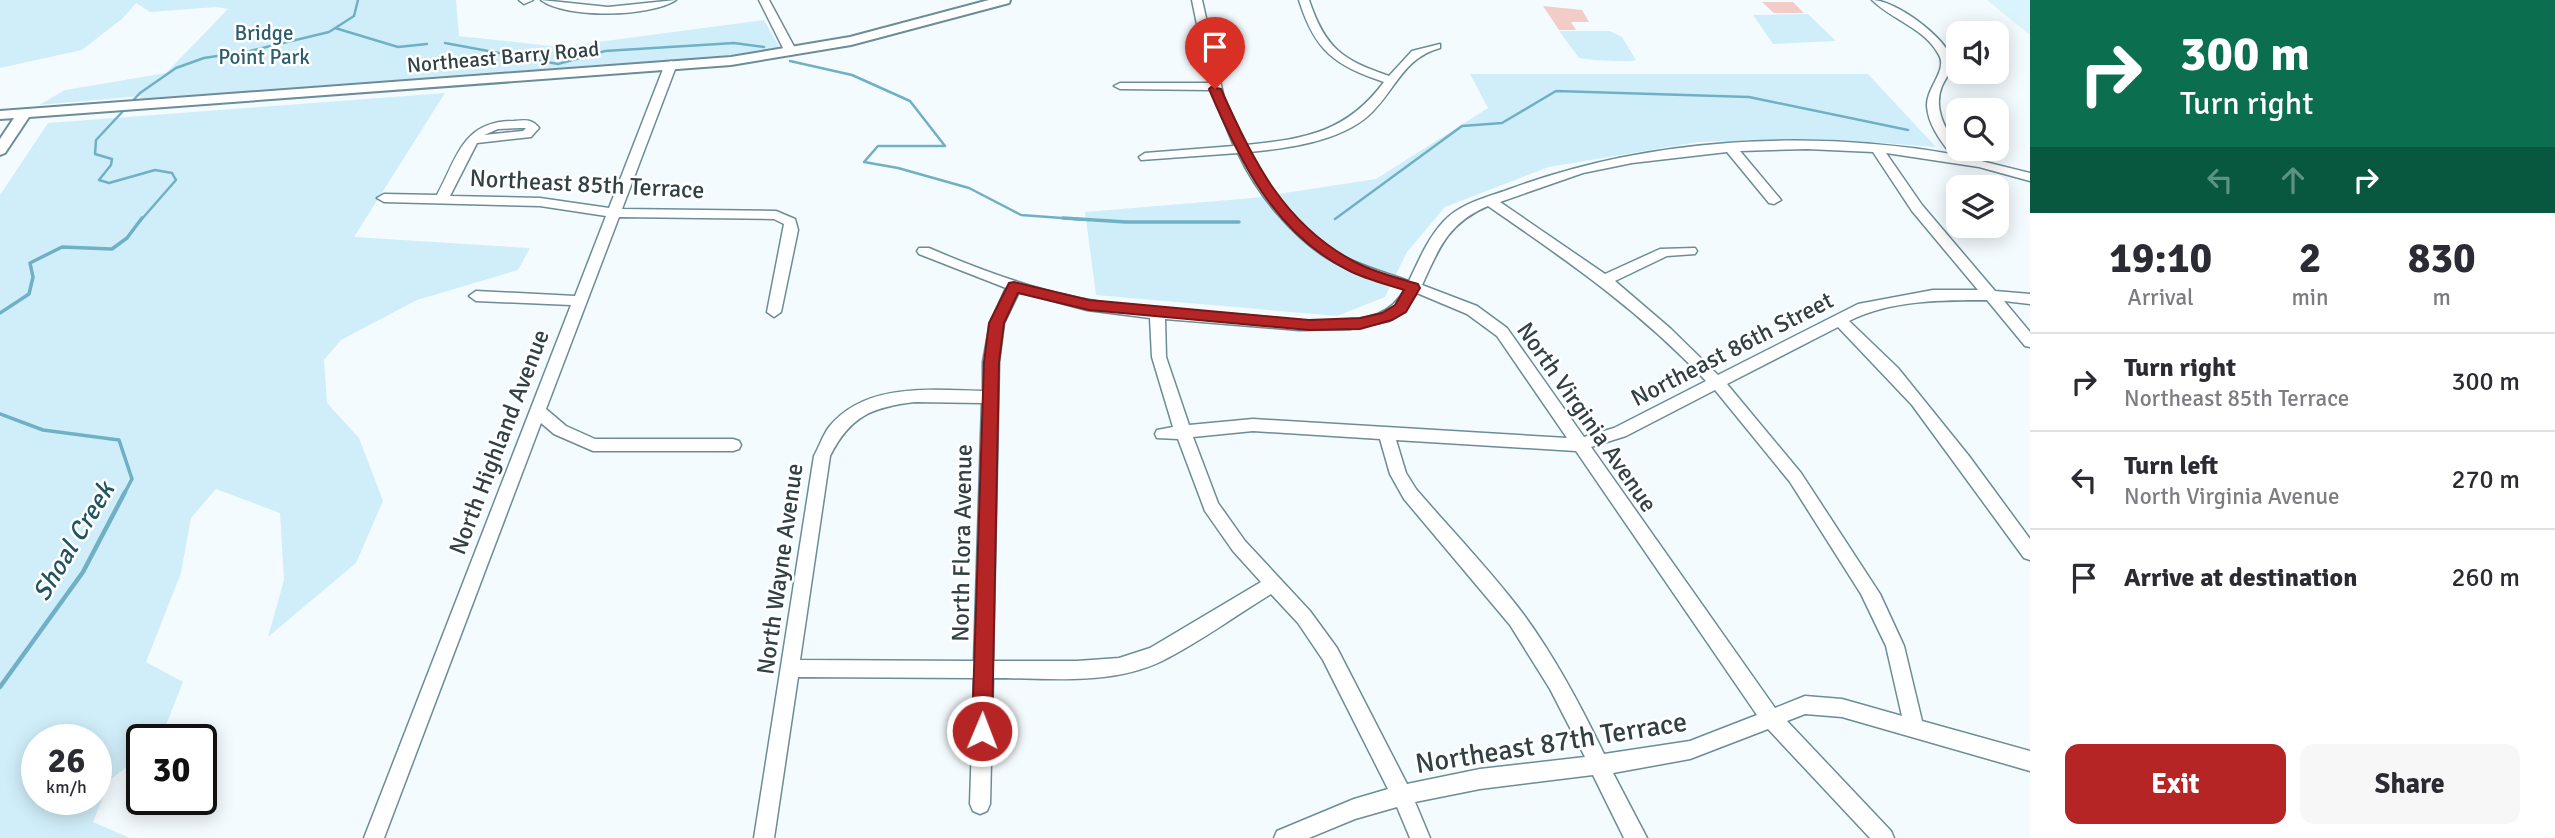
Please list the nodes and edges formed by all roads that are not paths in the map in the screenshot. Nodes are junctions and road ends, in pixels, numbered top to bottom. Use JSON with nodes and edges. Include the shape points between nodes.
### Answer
{"nodes":[{"id":1,"x":546,"y":0,"type":"edge"},
{"id":2,"x":671,"y":0,"type":"edge"},
{"id":3,"x":764,"y":0,"type":"edge"},
{"id":4,"x":1004,"y":0,"type":"edge"},
{"id":5,"x":1197,"y":0,"type":"edge"},
{"id":6,"x":1304,"y":0,"type":"edge"},
{"id":7,"x":1877,"y":0,"type":"edge"},
{"id":8,"x":1436,"y":46,"type":"dead end"},
{"id":9,"x":792,"y":52,"type":"junction"},
{"id":10,"x":671,"y":64,"type":"junction"},
{"id":11,"x":1393,"y":81,"type":"junction"},
{"id":12,"x":1120,"y":86,"type":"dead end"},
{"id":13,"x":1214,"y":87,"type":"junction"},
{"id":14,"x":24,"y":114,"type":"junction"},
{"id":15,"x":0,"y":115,"type":"edge"},
{"id":16,"x":1946,"y":138,"type":"edge"},
{"id":17,"x":473,"y":140,"type":"dead end"},
{"id":18,"x":1240,"y":148,"type":"junction"},
{"id":19,"x":1731,"y":149,"type":"junction"},
{"id":20,"x":1877,"y":149,"type":"junction"},
{"id":21,"x":0,"y":150,"type":"edge"},
{"id":22,"x":1946,"y":156,"type":"edge"},
{"id":23,"x":1145,"y":157,"type":"dead end"},
{"id":24,"x":1971,"y":161,"type":"edge"},
{"id":25,"x":2030,"y":177,"type":"edge"},
{"id":26,"x":384,"y":198,"type":"dead end"},
{"id":27,"x":440,"y":200,"type":"junction"},
{"id":28,"x":1774,"y":200,"type":"dead end"},
{"id":29,"x":1490,"y":201,"type":"junction"},
{"id":30,"x":614,"y":213,"type":"junction"},
{"id":31,"x":924,"y":251,"type":"dead end"},
{"id":32,"x":1690,"y":251,"type":"dead end"},
{"id":33,"x":1604,"y":280,"type":"junction"},
{"id":34,"x":1014,"y":287,"type":"junction"},
{"id":35,"x":1413,"y":288,"type":"junction"},
{"id":36,"x":1990,"y":295,"type":"junction"},
{"id":37,"x":476,"y":296,"type":"dead end"},
{"id":38,"x":2030,"y":299,"type":"edge"},
{"id":39,"x":580,"y":301,"type":"junction"},
{"id":40,"x":774,"y":312,"type":"dead end"},
{"id":41,"x":1157,"y":313,"type":"junction"},
{"id":42,"x":1839,"y":320,"type":"junction"},
{"id":43,"x":2030,"y":342,"type":"edge"},
{"id":44,"x":1717,"y":383,"type":"junction"},
{"id":45,"x":989,"y":397,"type":"junction"},
{"id":46,"x":539,"y":412,"type":"junction"},
{"id":47,"x":1182,"y":432,"type":"junction"},
{"id":48,"x":1163,"y":434,"type":"dead end"},
{"id":49,"x":1387,"y":435,"type":"junction"},
{"id":50,"x":1579,"y":445,"type":"junction"},
{"id":51,"x":733,"y":446,"type":"dead end"},
{"id":52,"x":2030,"y":553,"type":"edge"},
{"id":53,"x":1272,"y":584,"type":"junction"},
{"id":54,"x":791,"y":668,"type":"junction"},
{"id":55,"x":984,"y":668,"type":"junction"},
{"id":56,"x":1771,"y":718,"type":"junction"},
{"id":57,"x":1914,"y":728,"type":"junction"},
{"id":58,"x":2030,"y":761,"type":"edge"},
{"id":59,"x":1598,"y":765,"type":"junction"},
{"id":60,"x":1402,"y":795,"type":"junction"},
{"id":61,"x":980,"y":804,"type":"dead end"},
{"id":62,"x":374,"y":838,"type":"edge"},
{"id":63,"x":764,"y":838,"type":"edge"},
{"id":64,"x":1284,"y":838,"type":"edge"},
{"id":65,"x":1420,"y":838,"type":"edge"},
{"id":66,"x":1637,"y":838,"type":"edge"},
{"id":67,"x":1884,"y":838,"type":"edge"}],
"edges":[{"from":1,"to":2,"type":"street","via":[[573,8],[600,8]]},
{"from":3,"to":9,"type":"street"},
{"from":4,"to":9,"type":"main road","name":"Northeast Barry Road"},
{"from":5,"to":13,"type":"street","name":"North Virginia Avenue"},
{"from":6,"to":11,"type":"street","via":[[1315,35],[1326,49],[1359,69]]},
{"from":7,"to":16,"type":"street","via":[[1931,36],[1947,56],[1946,71],[1933,100],[1934,116]]},
{"from":8,"to":11,"type":"street","via":[[1415,54]]},
{"from":9,"to":10,"type":"main road","name":"Northeast Barry Road"},
{"from":10,"to":14,"type":"main road","name":"Northeast Barry Road"},
{"from":10,"to":30,"type":"street","name":"North Highland Avenue"},
{"from":11,"to":18,"type":"street","via":[[1370,108],[1343,127],[1295,142]]},
{"from":12,"to":13,"type":"street"},
{"from":13,"to":18,"type":"street","name":"North Virginia Avenue"},
{"from":14,"to":15,"type":"main road","name":"Northeast Barry Road"},
{"from":14,"to":21,"type":"main road"},
{"from":17,"to":27,"type":"street"},
{"from":18,"to":23,"type":"street"},
{"from":18,"to":35,"type":"street","name":"North Virginia Avenue","via":[[1262,185],[1321,248],[1354,268]]},
{"from":19,"to":20,"type":"street"},
{"from":19,"to":28,"type":"street"},
{"from":19,"to":29,"type":"street","via":[[1578,170]]},
{"from":20,"to":22,"type":"street"},
{"from":20,"to":36,"type":"street","via":[[1917,208]]},
{"from":24,"to":25,"type":"street"},
{"from":26,"to":27,"type":"street","name":"Northeast 85th Terrace"},
{"from":27,"to":30,"type":"street","name":"Northeast 85th Terrace","via":[[558,204]]},
{"from":29,"to":33,"type":"street"},
{"from":29,"to":35,"type":"street","via":[[1446,224],[1432,243]]},
{"from":30,"to":39,"type":"street","name":"North Highland Avenue"},
{"from":30,"to":40,"type":"street","name":"Northeast 85th Terrace","via":[[786,218],[791,230]]},
{"from":31,"to":34,"type":"street"},
{"from":32,"to":33,"type":"street","via":[[1665,252]]},
{"from":33,"to":44,"type":"street"},
{"from":34,"to":41,"type":"street","via":[[1089,305]]},
{"from":34,"to":45,"type":"street","name":"North Flora Avenue","via":[[997,323]]},
{"from":35,"to":41,"type":"street","via":[[1401,309],[1360,324],[1309,325]]},
{"from":35,"to":50,"type":"street","name":"North Virginia Avenue","via":[[1472,310],[1502,332]]},
{"from":36,"to":38,"type":"street","name":"Northeast 86th Street"},
{"from":36,"to":42,"type":"street","name":"Northeast 86th Street","via":[[1896,300]]},
{"from":36,"to":43,"type":"street"},
{"from":37,"to":39,"type":"street"},
{"from":39,"to":46,"type":"street","name":"North Highland Avenue"},
{"from":41,"to":47,"type":"street","via":[[1159,357]]},
{"from":42,"to":44,"type":"street","name":"Northeast 86th Street"},
{"from":42,"to":52,"type":"street","via":[[1882,359],[1925,409]]},
{"from":44,"to":50,"type":"street","name":"Northeast 86th Street","via":[[1620,432]]},
{"from":44,"to":57,"type":"street","via":[[1793,472],[1868,590],[1899,658]]},
{"from":45,"to":54,"type":"street","name":"North Wayne Avenue","via":[[920,396],[879,401],[850,415],[832,433],[822,456]]},
{"from":45,"to":55,"type":"street","name":"North Flora Avenue"},
{"from":46,"to":51,"type":"street","via":[[560,430],[593,445]]},
{"from":46,"to":62,"type":"street","name":"North Highland Avenue"},
{"from":47,"to":48,"type":"street","name":"Northeast 86th Street"},
{"from":47,"to":49,"type":"street","name":"Northeast 86th Street","via":[[1253,425]]},
{"from":47,"to":53,"type":"street","via":[[1223,526]]},
{"from":49,"to":50,"type":"street","name":"Northeast 86th Street"},
{"from":49,"to":59,"type":"street","via":[[1398,474],[1410,494],[1532,641]]},
{"from":50,"to":56,"type":"street","name":"North Virginia Avenue"},
{"from":53,"to":55,"type":"street","via":[[1139,661],[1077,670]]},
{"from":53,"to":60,"type":"street","via":[[1304,617],[1330,654]]},
{"from":54,"to":55,"type":"street"},
{"from":54,"to":63,"type":"street","name":"North Wayne Avenue"},
{"from":55,"to":61,"type":"street","name":"North Flora Avenue"},
{"from":56,"to":57,"type":"street","name":"Northeast 87th Terrace","via":[[1795,707],[1816,705]]},
{"from":56,"to":59,"type":"street","name":"Northeast 87th Terrace","via":[[1689,750]]},
{"from":56,"to":67,"type":"street","name":"North Virginia Avenue"},
{"from":57,"to":58,"type":"street","name":"Northeast 87th Terrace"},
{"from":59,"to":60,"type":"street","name":"Northeast 87th Terrace","via":[[1480,779]]},
{"from":59,"to":66,"type":"street"},
{"from":60,"to":64,"type":"street","name":"Northeast 87th Terrace"},
{"from":60,"to":65,"type":"street"}]}
